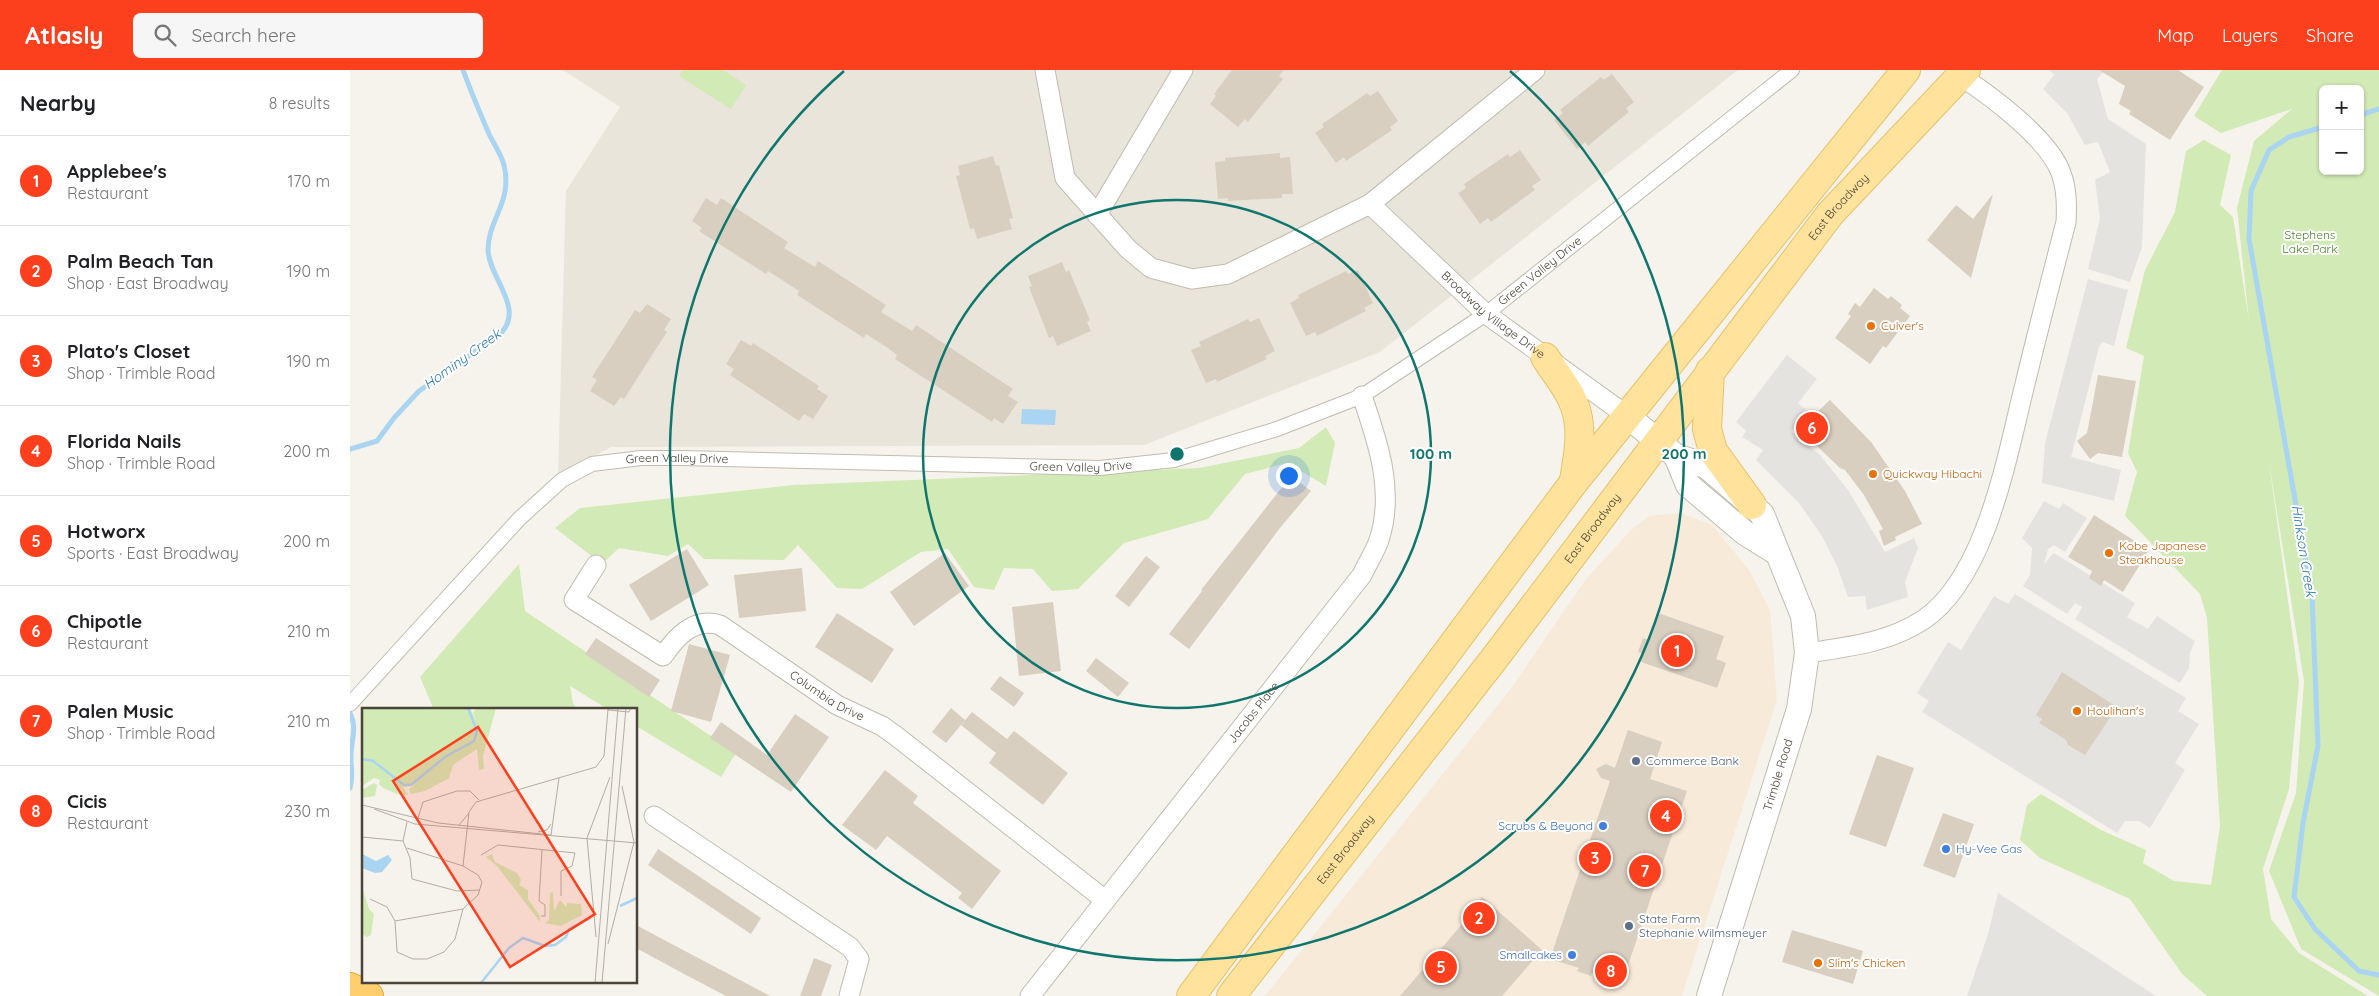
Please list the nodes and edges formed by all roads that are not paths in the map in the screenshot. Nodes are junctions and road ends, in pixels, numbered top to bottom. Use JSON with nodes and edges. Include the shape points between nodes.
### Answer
{"nodes":[{"id":1,"x":1045,"y":70,"type":"edge"},
{"id":2,"x":1183,"y":70,"type":"edge"},
{"id":3,"x":1535,"y":70,"type":"edge"},
{"id":4,"x":1792,"y":70,"type":"edge"},
{"id":5,"x":1906,"y":70,"type":"edge"},
{"id":6,"x":1961,"y":72,"type":"edge"},
{"id":7,"x":1370,"y":204,"type":"junction"},
{"id":8,"x":1097,"y":215,"type":"junction"},
{"id":9,"x":1486,"y":314,"type":"junction"},
{"id":10,"x":1545,"y":357,"type":"junction"},
{"id":11,"x":1710,"y":371,"type":"junction"},
{"id":12,"x":1362,"y":396,"type":"junction"},
{"id":13,"x":1626,"y":415,"type":"junction"},
{"id":14,"x":1667,"y":448,"type":"junction"},
{"id":15,"x":1574,"y":482,"type":"junction"},
{"id":16,"x":1752,"y":505,"type":"junction"},
{"id":17,"x":1777,"y":553,"type":"junction"},
{"id":18,"x":596,"y":565,"type":"dead end"},
{"id":19,"x":1807,"y":653,"type":"junction"},
{"id":20,"x":353,"y":701,"type":"edge"},
{"id":21,"x":654,"y":816,"type":"dead end"},
{"id":22,"x":1105,"y":900,"type":"junction"},
{"id":23,"x":1271,"y":948,"type":"junction"},
{"id":24,"x":350,"y":986,"type":"edge"},
{"id":25,"x":369,"y":996,"type":"edge"},
{"id":26,"x":849,"y":996,"type":"edge"},
{"id":27,"x":1030,"y":996,"type":"edge"},
{"id":28,"x":1191,"y":996,"type":"edge"},
{"id":29,"x":1231,"y":996,"type":"edge"},
{"id":30,"x":1249,"y":996,"type":"edge"},
{"id":31,"x":1709,"y":996,"type":"edge"}],
"edges":[{"from":1,"to":8,"type":"street","via":[[1065,178]]},
{"from":2,"to":8,"type":"street"},
{"from":3,"to":7,"type":"street"},
{"from":4,"to":9,"type":"street","name":"Green Valley Drive"},
{"from":5,"to":13,"type":"main road"},
{"from":6,"to":11,"type":"main road","name":"East Broadway","via":[[1830,214]]},
{"from":6,"to":19,"type":"street","via":[[2040,140],[2061,172],[2067,198],[2066,222],[2007,452],[1978,547],[1959,583],[1942,604],[1903,632],[1873,642]]},
{"from":7,"to":8,"type":"street","via":[[1228,274],[1192,279],[1151,268]]},
{"from":7,"to":9,"type":"street","name":"Broadway Village Drive"},
{"from":9,"to":10,"type":"street","name":"Broadway Village Drive"},
{"from":9,"to":12,"type":"street","name":"Green Valley Drive"},
{"from":10,"to":13,"type":"street","name":"Broadway Village Drive"},
{"from":10,"to":15,"type":"main road","via":[[1574,402],[1580,424]]},
{"from":11,"to":14,"type":"main road","name":"East Broadway"},
{"from":11,"to":16,"type":"main road","via":[[1707,430],[1714,450]]},
{"from":12,"to":20,"type":"street","name":"Green Valley Drive","via":[[1277,429],[1174,460],[1137,466],[1100,468],[682,458],[641,458],[592,464],[562,480],[519,520]]},
{"from":12,"to":22,"type":"street","name":"Jacobs Place","via":[[1378,443],[1385,486],[1385,509],[1379,540],[1362,575]]},
{"from":13,"to":14,"type":"street","name":"Trimble Road"},
{"from":13,"to":15,"type":"main road"},
{"from":14,"to":16,"type":"street","name":"Trimble Road","via":[[1706,466]]},
{"from":14,"to":17,"type":"street","name":"Trimble Road","via":[[1688,485],[1745,534]]},
{"from":14,"to":23,"type":"main road","name":"East Broadway","via":[[1494,659]]},
{"from":15,"to":28,"type":"main road"},
{"from":16,"to":17,"type":"street","name":"Trimble Road","via":[[1762,514]]},
{"from":17,"to":19,"type":"street","name":"Trimble Road","via":[[1803,616]]},
{"from":18,"to":22,"type":"street","name":"Columbia Drive","via":[[574,600],[663,656],[683,632],[696,624],[709,622],[720,625],[837,705],[896,736]]},
{"from":19,"to":31,"type":"street","name":"Trimble Road","via":[[1799,710]]},
{"from":21,"to":26,"type":"street","via":[[850,947],[859,959]]},
{"from":22,"to":27,"type":"street","name":"Jacobs Place"},
{"from":23,"to":29,"type":"main road","name":"East Broadway"},
{"from":23,"to":30,"type":"street"},
{"from":24,"to":25,"type":"highway"}]}
